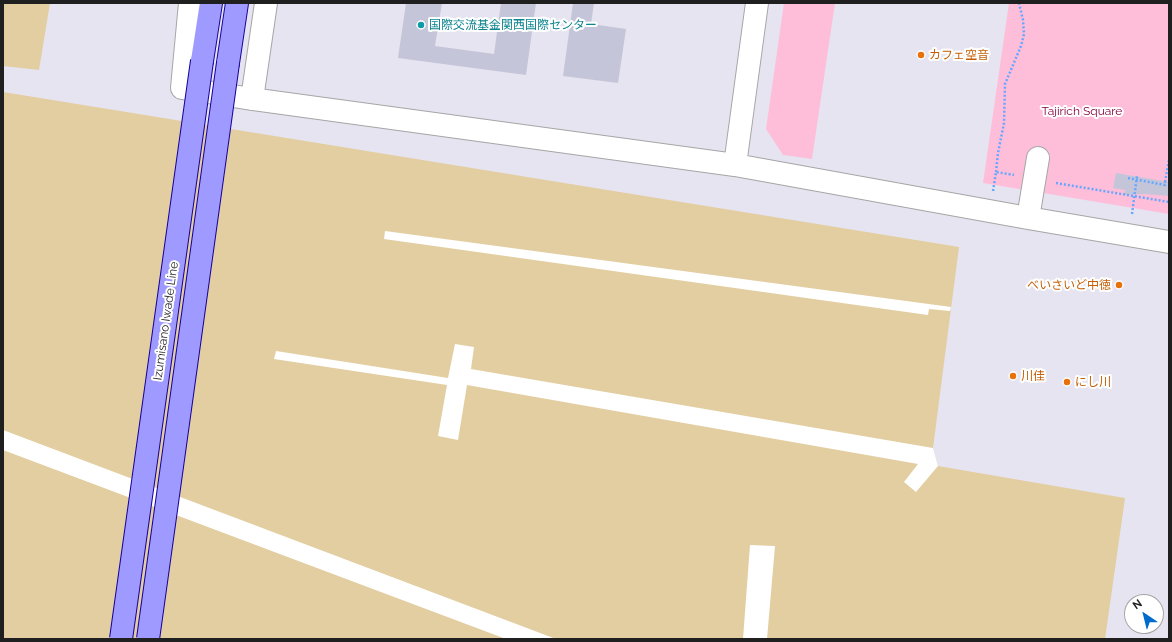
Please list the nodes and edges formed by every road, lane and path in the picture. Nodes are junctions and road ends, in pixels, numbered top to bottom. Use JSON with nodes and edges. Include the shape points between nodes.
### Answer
{"nodes":[{"id":1,"x":190,"y":3,"type":"edge"},
{"id":2,"x":211,"y":3,"type":"edge"},
{"id":3,"x":237,"y":3,"type":"edge"},
{"id":4,"x":266,"y":3,"type":"edge"},
{"id":5,"x":757,"y":3,"type":"edge"},
{"id":6,"x":1019,"y":3,"type":"edge"},
{"id":7,"x":252,"y":99,"type":"junction"},
{"id":8,"x":1169,"y":160,"type":"edge"},
{"id":9,"x":735,"y":165,"type":"junction"},
{"id":10,"x":1036,"y":168,"type":"junction"},
{"id":11,"x":996,"y":172,"type":"junction"},
{"id":12,"x":1137,"y":176,"type":"dead end"},
{"id":13,"x":1128,"y":178,"type":"dead end"},
{"id":14,"x":993,"y":192,"type":"dead end"},
{"id":15,"x":1134,"y":196,"type":"junction"},
{"id":16,"x":1169,"y":202,"type":"edge"},
{"id":17,"x":1028,"y":218,"type":"junction"},
{"id":18,"x":1129,"y":236,"type":"junction"},
{"id":19,"x":1169,"y":242,"type":"edge"},
{"id":20,"x":121,"y":639,"type":"edge"},
{"id":21,"x":148,"y":639,"type":"edge"}],
"edges":[{"from":1,"to":7,"type":"street","via":[[182,88]]},
{"from":2,"to":20,"type":"main road","name":"Izumisano Iwade Line","bridge":true},
{"from":3,"to":21,"type":"main road","bridge":true},
{"from":4,"to":7,"type":"street"},
{"from":5,"to":9,"type":"street"},
{"from":6,"to":11,"type":"path","via":[[1024,34],[1005,84],[1004,123]]},
{"from":7,"to":9,"type":"street"},
{"from":8,"to":13,"type":"path","bridge":true,"via":[[1165,185]]},
{"from":9,"to":17,"type":"street"},
{"from":10,"to":11,"type":"path"},
{"from":10,"to":15,"type":"path"},
{"from":10,"to":17,"type":"street"},
{"from":11,"to":14,"type":"path"},
{"from":12,"to":15,"type":"path"},
{"from":15,"to":16,"type":"path"},
{"from":15,"to":18,"type":"path"},
{"from":17,"to":18,"type":"street"},
{"from":18,"to":19,"type":"street"}]}
